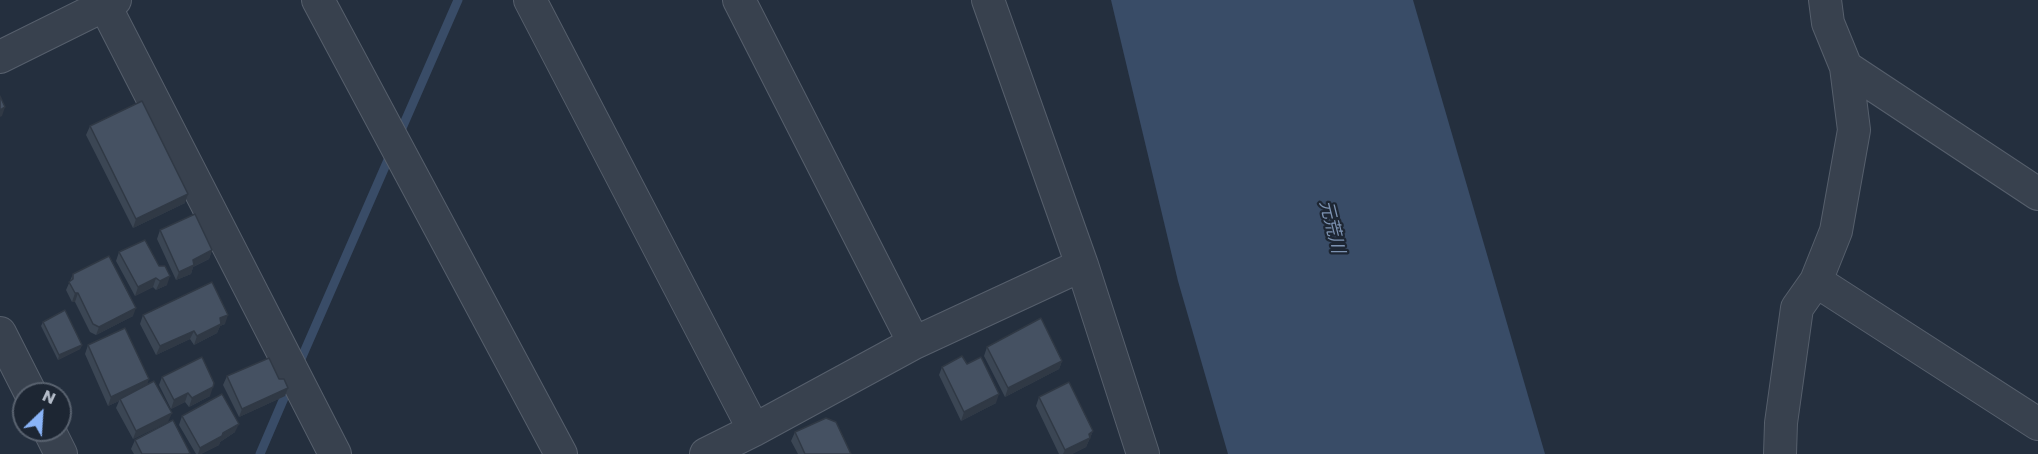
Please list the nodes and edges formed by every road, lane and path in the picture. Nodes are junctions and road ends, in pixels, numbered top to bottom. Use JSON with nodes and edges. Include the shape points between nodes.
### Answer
{"nodes":[{"id":1,"x":318,"y":0,"type":"edge"},
{"id":2,"x":530,"y":0,"type":"edge"},
{"id":3,"x":739,"y":0,"type":"edge"},
{"id":4,"x":988,"y":0,"type":"edge"},
{"id":5,"x":1824,"y":0,"type":"edge"},
{"id":6,"x":107,"y":2,"type":"edge"},
{"id":7,"x":0,"y":57,"type":"edge"},
{"id":8,"x":1846,"y":67,"type":"junction"},
{"id":9,"x":2038,"y":194,"type":"edge"},
{"id":10,"x":1082,"y":265,"type":"junction"},
{"id":11,"x":1816,"y":280,"type":"junction"},
{"id":12,"x":0,"y":333,"type":"edge"},
{"id":13,"x":914,"y":343,"type":"junction"},
{"id":14,"x":25,"y":382,"type":"edge"},
{"id":15,"x":2038,"y":424,"type":"edge"},
{"id":16,"x":754,"y":430,"type":"junction"},
{"id":17,"x":335,"y":454,"type":"edge"},
{"id":18,"x":561,"y":454,"type":"edge"},
{"id":19,"x":706,"y":454,"type":"edge"},
{"id":20,"x":1143,"y":454,"type":"edge"},
{"id":21,"x":1779,"y":454,"type":"edge"}],
"edges":[{"from":1,"to":18,"type":"street"},
{"from":2,"to":16,"type":"street"},
{"from":3,"to":13,"type":"street"},
{"from":4,"to":10,"type":"street"},
{"from":5,"to":8,"type":"street","via":[[1828,23]]},
{"from":6,"to":7,"type":"street"},
{"from":6,"to":17,"type":"street"},
{"from":8,"to":9,"type":"street"},
{"from":8,"to":11,"type":"street","via":[[1854,130],[1836,231]]},
{"from":10,"to":13,"type":"street"},
{"from":10,"to":20,"type":"street"},
{"from":11,"to":15,"type":"street"},
{"from":11,"to":21,"type":"street","via":[[1797,308]]},
{"from":12,"to":14,"type":"street"},
{"from":13,"to":16,"type":"street"},
{"from":16,"to":19,"type":"street"}]}
